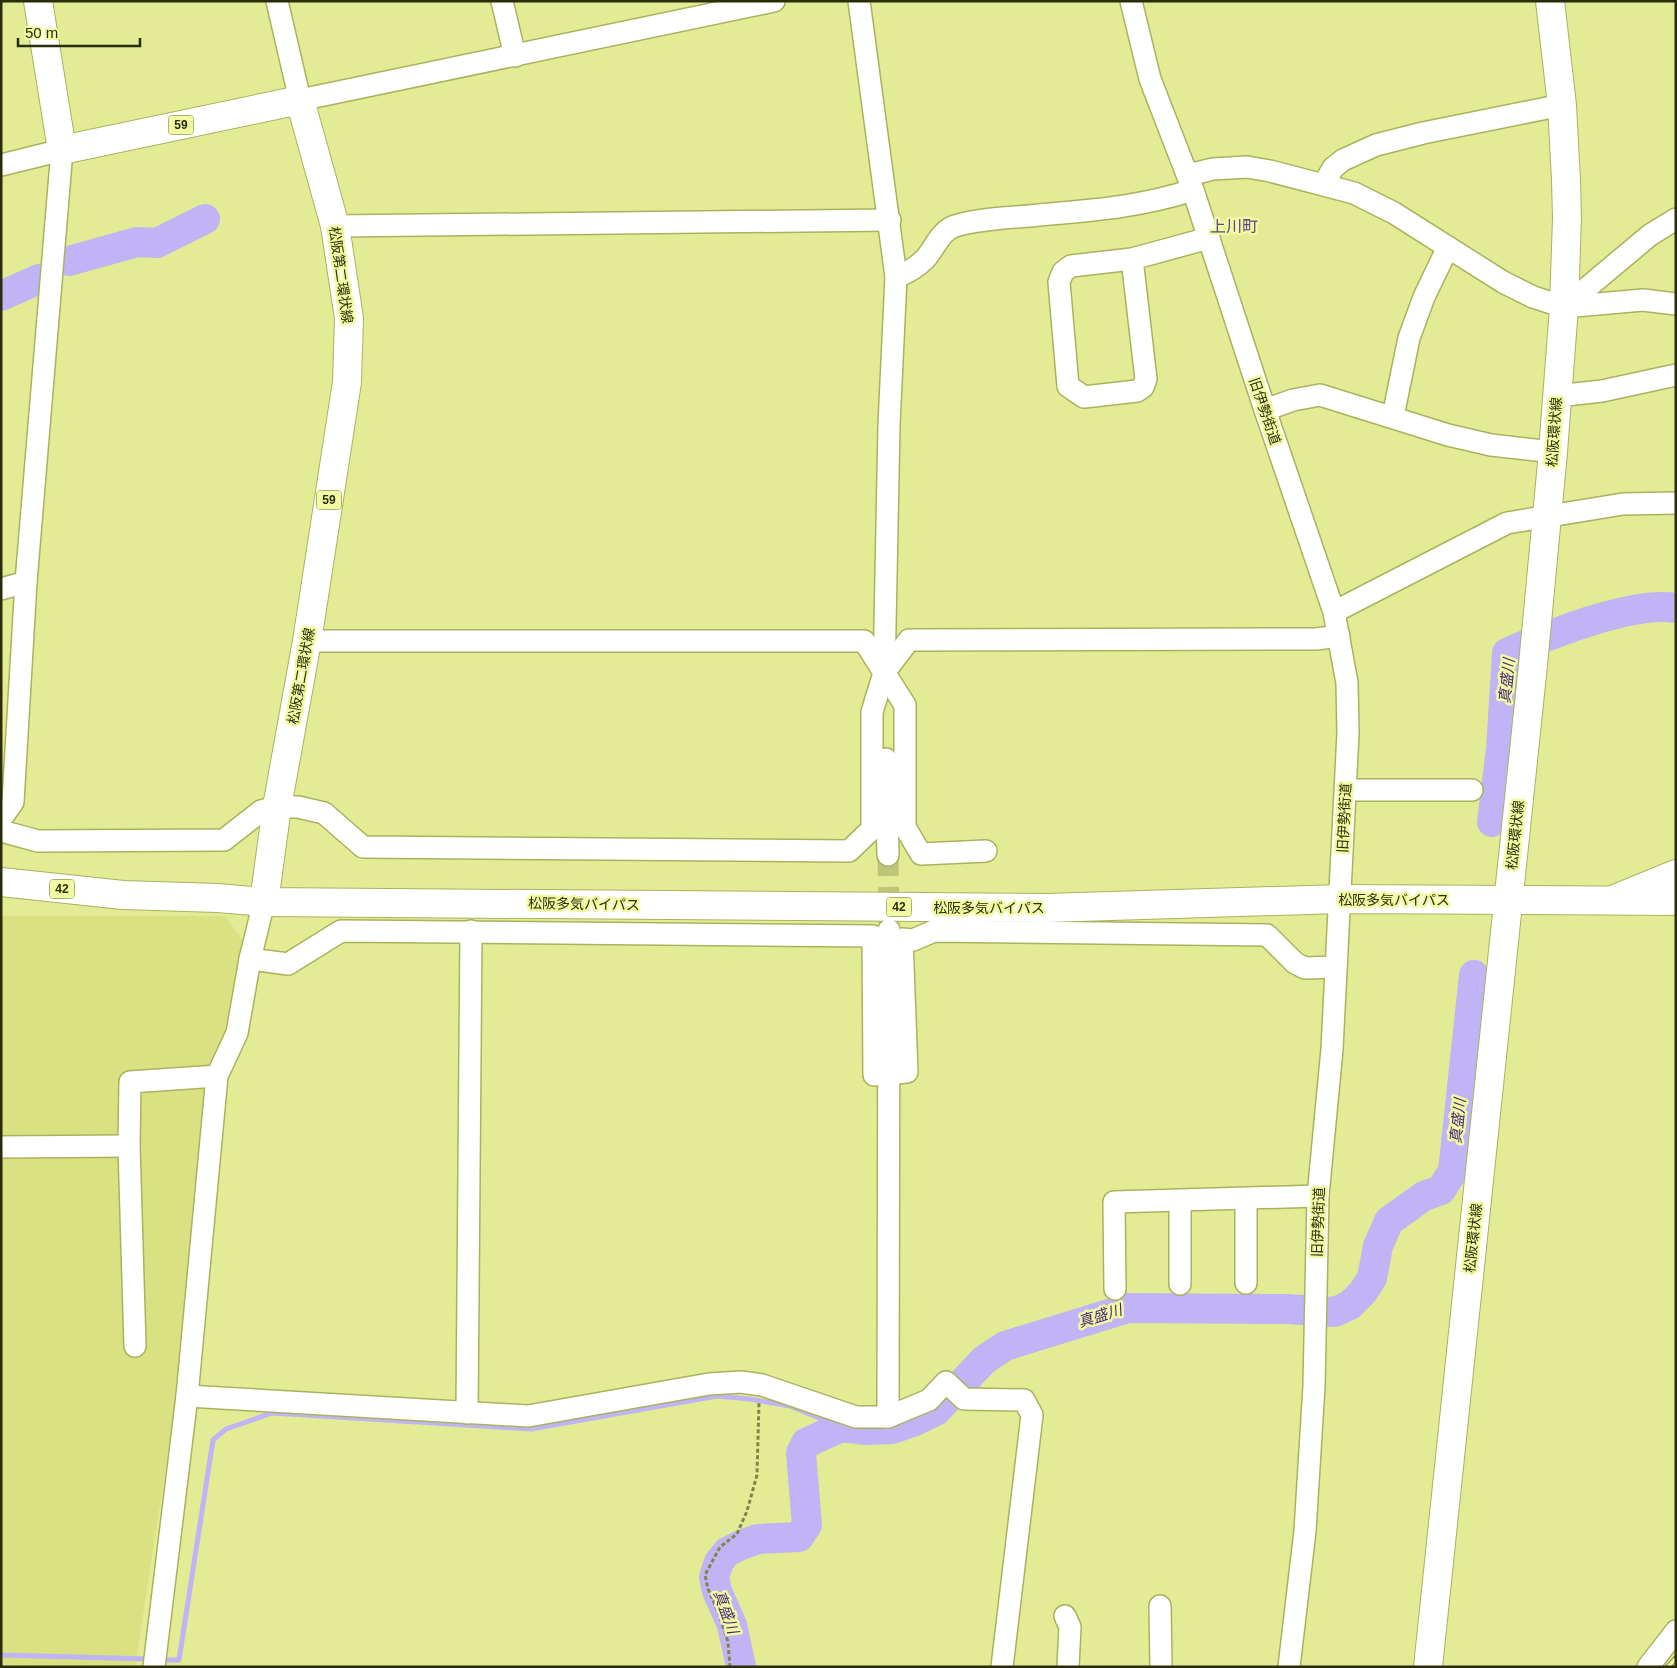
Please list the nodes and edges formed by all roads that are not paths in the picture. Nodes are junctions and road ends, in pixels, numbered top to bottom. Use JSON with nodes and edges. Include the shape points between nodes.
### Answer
{"nodes":[{"id":1,"x":38,"y":1,"type":"edge"},
{"id":2,"x":277,"y":1,"type":"edge"},
{"id":3,"x":502,"y":1,"type":"edge"},
{"id":4,"x":774,"y":1,"type":"edge"},
{"id":5,"x":859,"y":1,"type":"edge"},
{"id":6,"x":1131,"y":1,"type":"edge"},
{"id":7,"x":1550,"y":1,"type":"edge"},
{"id":8,"x":702,"y":8,"type":"edge"},
{"id":9,"x":515,"y":56,"type":"junction"},
{"id":10,"x":300,"y":100,"type":"junction"},
{"id":11,"x":1562,"y":104,"type":"junction"},
{"id":12,"x":62,"y":150,"type":"junction"},
{"id":13,"x":1,"y":165,"type":"edge"},
{"id":14,"x":1190,"y":182,"type":"junction"},
{"id":15,"x":1324,"y":184,"type":"junction"},
{"id":16,"x":1676,"y":219,"type":"edge"},
{"id":17,"x":890,"y":220,"type":"junction"},
{"id":18,"x":335,"y":226,"type":"junction"},
{"id":19,"x":1208,"y":238,"type":"junction"},
{"id":20,"x":1448,"y":247,"type":"junction"},
{"id":21,"x":1132,"y":259,"type":"junction"},
{"id":22,"x":896,"y":277,"type":"junction"},
{"id":23,"x":1676,"y":304,"type":"edge"},
{"id":24,"x":1564,"y":307,"type":"junction"},
{"id":25,"x":1676,"y":375,"type":"edge"},
{"id":26,"x":1557,"y":396,"type":"junction"},
{"id":27,"x":1264,"y":410,"type":"junction"},
{"id":28,"x":1393,"y":416,"type":"junction"},
{"id":29,"x":1553,"y":452,"type":"junction"},
{"id":30,"x":1676,"y":503,"type":"edge"},
{"id":31,"x":1547,"y":517,"type":"junction"},
{"id":32,"x":26,"y":582,"type":"junction"},
{"id":33,"x":1,"y":589,"type":"edge"},
{"id":34,"x":1334,"y":612,"type":"junction"},
{"id":35,"x":1339,"y":636,"type":"junction"},
{"id":36,"x":307,"y":641,"type":"junction"},
{"id":37,"x":884,"y":673,"type":"junction"},
{"id":38,"x":1346,"y":790,"type":"junction"},
{"id":39,"x":1472,"y":790,"type":"dead end"},
{"id":40,"x":278,"y":807,"type":"junction"},
{"id":41,"x":1,"y":819,"type":"edge"},
{"id":42,"x":1,"y":831,"type":"edge"},
{"id":43,"x":986,"y":852,"type":"dead end"},
{"id":44,"x":888,"y":854,"type":"tunnel mouth"},
{"id":45,"x":1676,"y":874,"type":"edge"},
{"id":46,"x":1,"y":882,"type":"edge"},
{"id":47,"x":1,"y":895,"type":"edge"},
{"id":48,"x":123,"y":895,"type":"junction"},
{"id":49,"x":1340,"y":899,"type":"junction"},
{"id":50,"x":1615,"y":899,"type":"junction"},
{"id":51,"x":1509,"y":900,"type":"junction"},
{"id":52,"x":1676,"y":901,"type":"edge"},
{"id":53,"x":264,"y":902,"type":"junction"},
{"id":54,"x":889,"y":930,"type":"tunnel mouth"},
{"id":55,"x":471,"y":931,"type":"junction"},
{"id":56,"x":250,"y":959,"type":"junction"},
{"id":57,"x":1336,"y":967,"type":"junction"},
{"id":58,"x":889,"y":1075,"type":"junction"},
{"id":59,"x":217,"y":1076,"type":"junction"},
{"id":60,"x":1,"y":1146,"type":"edge"},
{"id":61,"x":129,"y":1146,"type":"junction"},
{"id":62,"x":1318,"y":1196,"type":"junction"},
{"id":63,"x":1246,"y":1199,"type":"junction"},
{"id":64,"x":1180,"y":1200,"type":"junction"},
{"id":65,"x":1246,"y":1283,"type":"dead end"},
{"id":66,"x":1180,"y":1284,"type":"dead end"},
{"id":67,"x":1116,"y":1288,"type":"dead end"},
{"id":68,"x":135,"y":1346,"type":"dead end"},
{"id":69,"x":187,"y":1396,"type":"junction"},
{"id":70,"x":466,"y":1413,"type":"junction"},
{"id":71,"x":888,"y":1417,"type":"junction"},
{"id":72,"x":1160,"y":1606,"type":"dead end"},
{"id":73,"x":1065,"y":1616,"type":"dead end"},
{"id":74,"x":1676,"y":1631,"type":"edge"},
{"id":75,"x":155,"y":1658,"type":"edge"},
{"id":76,"x":1002,"y":1667,"type":"edge"},
{"id":77,"x":1068,"y":1667,"type":"edge"},
{"id":78,"x":1161,"y":1667,"type":"edge"},
{"id":79,"x":1289,"y":1667,"type":"edge"},
{"id":80,"x":1428,"y":1667,"type":"edge"},
{"id":81,"x":1648,"y":1667,"type":"edge"}],
"edges":[{"from":1,"to":12,"type":"main road"},
{"from":2,"to":10,"type":"street"},
{"from":3,"to":9,"type":"street"},
{"from":4,"to":8,"type":"street"},
{"from":5,"to":17,"type":"street"},
{"from":6,"to":14,"type":"street","name":"旧伊勢街道","via":[[1150,78]]},
{"from":7,"to":11,"type":"main road","name":"松阪環状線"},
{"from":8,"to":9,"type":"street"},
{"from":9,"to":10,"type":"street"},
{"from":10,"to":12,"type":"main road","number":"59"},
{"from":10,"to":18,"type":"main road","name":"松阪第二環状線","number":"59"},
{"from":11,"to":15,"type":"street","via":[[1368,147],[1333,168]]},
{"from":11,"to":24,"type":"main road","name":"松阪環状線","via":[[1567,218]]},
{"from":12,"to":13,"type":"street"},
{"from":12,"to":32,"type":"street"},
{"from":14,"to":15,"type":"street","via":[[1213,169],[1247,167]]},
{"from":14,"to":19,"type":"street","name":"旧伊勢街道"},
{"from":14,"to":22,"type":"street","via":[[1129,207],[958,225],[944,233],[917,266]]},
{"from":15,"to":20,"type":"street","via":[[1354,193],[1387,209]]},
{"from":16,"to":24,"type":"street","via":[[1650,235]]},
{"from":17,"to":18,"type":"street"},
{"from":17,"to":22,"type":"street"},
{"from":18,"to":36,"type":"main road","name":"松阪第二環状線","number":"59","via":[[349,318],[347,382]]},
{"from":19,"to":21,"type":"street"},
{"from":19,"to":27,"type":"street","name":"旧伊勢街道"},
{"from":20,"to":24,"type":"street","via":[[1503,282],[1532,297]]},
{"from":20,"to":28,"type":"street","via":[[1409,338]]},
{"from":21,"to":21,"type":"street","via":[[1071,266],[1063,272],[1059,282],[1068,386],[1084,397],[1136,391],[1143,387],[1146,379]]},
{"from":22,"to":37,"type":"street","via":[[889,425]]},
{"from":23,"to":24,"type":"street","via":[[1644,300]]},
{"from":24,"to":26,"type":"main road","name":"松阪環状線"},
{"from":25,"to":26,"type":"street","via":[[1602,391]]},
{"from":26,"to":29,"type":"main road","name":"松阪環状線"},
{"from":27,"to":28,"type":"street","via":[[1320,395]]},
{"from":27,"to":34,"type":"street","name":"旧伊勢街道"},
{"from":28,"to":29,"type":"street","via":[[1463,439]]},
{"from":29,"to":31,"type":"main road","name":"松阪環状線"},
{"from":30,"to":31,"type":"street","via":[[1623,504]]},
{"from":31,"to":34,"type":"street","via":[[1507,523],[1490,530]]},
{"from":31,"to":51,"type":"main road","name":"松阪環状線"},
{"from":32,"to":33,"type":"street"},
{"from":32,"to":41,"type":"street","via":[[13,802]]},
{"from":34,"to":35,"type":"street","name":"旧伊勢街道"},
{"from":35,"to":37,"type":"street","via":[[1316,639],[909,640]]},
{"from":35,"to":38,"type":"street","name":"旧伊勢街道","via":[[1347,683]]},
{"from":36,"to":37,"type":"street","via":[[864,641]]},
{"from":36,"to":40,"type":"main road","name":"松阪第二環状線","number":"59"},
{"from":37,"to":40,"type":"street","via":[[872,712],[872,828],[848,851],[363,847],[324,813],[298,807]]},
{"from":37,"to":43,"type":"street","via":[[905,705],[905,827],[921,854]]},
{"from":37,"to":44,"type":"street"},
{"from":38,"to":39,"type":"street"},
{"from":38,"to":49,"type":"street","name":"旧伊勢街道"},
{"from":40,"to":42,"type":"street","via":[[261,811],[224,840],[38,841]]},
{"from":40,"to":53,"type":"main road","name":"松阪第二環状線","number":"59"},
{"from":45,"to":50,"type":"main road"},
{"from":46,"to":48,"type":"main road","name":"松阪多気バイパス","number":"42"},
{"from":47,"to":48,"type":"main road","name":"松阪多気バイパス","number":"42"},
{"from":48,"to":53,"type":"main road","name":"松阪多気バイパス","number":"42"},
{"from":49,"to":51,"type":"main road","name":"松阪多気バイパス","number":"42"},
{"from":49,"to":53,"type":"main road","name":"松阪多気バイパス","number":"42","via":[[1046,908]]},
{"from":49,"to":57,"type":"street","name":"旧伊勢街道"},
{"from":50,"to":51,"type":"main road","name":"松阪多気バイパス","number":"42"},
{"from":50,"to":52,"type":"main road","name":"松阪多気バイパス","number":"42"},
{"from":51,"to":80,"type":"main road","name":"松阪環状線"},
{"from":53,"to":56,"type":"street"},
{"from":54,"to":58,"type":"street"},
{"from":55,"to":56,"type":"street","via":[[341,931],[288,964]]},
{"from":55,"to":58,"type":"street","via":[[873,936],[874,1075]]},
{"from":55,"to":70,"type":"street"},
{"from":56,"to":59,"type":"street","via":[[237,1033]]},
{"from":57,"to":58,"type":"street","via":[[1304,968],[1267,935],[934,931],[913,940],[902,939],[907,1072]]},
{"from":57,"to":62,"type":"street","name":"旧伊勢街道"},
{"from":58,"to":71,"type":"street"},
{"from":59,"to":61,"type":"street","via":[[130,1082]]},
{"from":59,"to":69,"type":"street"},
{"from":60,"to":61,"type":"street"},
{"from":61,"to":68,"type":"street"},
{"from":62,"to":63,"type":"street"},
{"from":62,"to":79,"type":"street","name":"旧伊勢街道","via":[[1314,1386],[1305,1531]]},
{"from":63,"to":64,"type":"street"},
{"from":63,"to":65,"type":"street"},
{"from":64,"to":66,"type":"street"},
{"from":64,"to":67,"type":"street","via":[[1114,1202]]},
{"from":69,"to":70,"type":"street"},
{"from":69,"to":75,"type":"street"},
{"from":70,"to":71,"type":"street","via":[[528,1416],[709,1384],[741,1382],[856,1417]]},
{"from":71,"to":76,"type":"street","via":[[929,1400],[946,1382],[964,1399],[1024,1400],[1032,1415]]},
{"from":72,"to":78,"type":"street"},
{"from":73,"to":77,"type":"street","via":[[1070,1628]]},
{"from":74,"to":81,"type":"street"}]}
